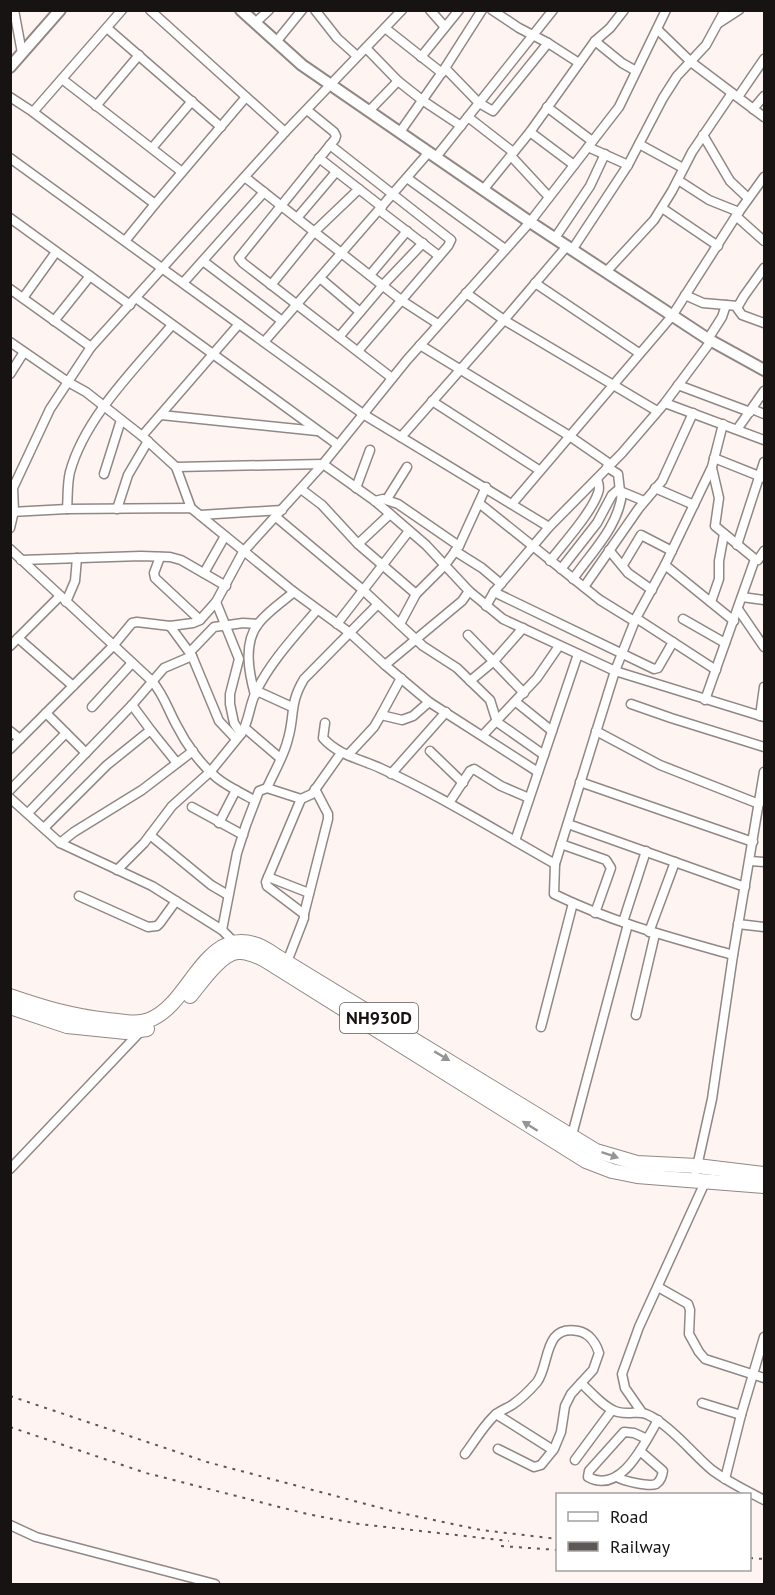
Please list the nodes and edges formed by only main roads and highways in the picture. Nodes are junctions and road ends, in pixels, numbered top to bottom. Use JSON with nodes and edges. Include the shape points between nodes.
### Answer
{"nodes":[{"id":1,"x":235,"y":947,"type":"junction"},
{"id":2,"x":10,"y":996,"type":"edge"},
{"id":3,"x":10,"y":1007,"type":"edge"},
{"id":4,"x":765,"y":1174,"type":"edge"},
{"id":5,"x":699,"y":1175,"type":"junction"},
{"id":6,"x":765,"y":1186,"type":"edge"}],
"edges":[{"from":1,"to":2,"type":"highway","via":[[216,950],[165,1011],[142,1022],[71,1015]]},
{"from":1,"to":3,"type":"highway","via":[[156,1027],[126,1032],[67,1026]]},
{"from":1,"to":5,"type":"highway","number":"NH930D","one_way":true,"via":[[246,942],[259,945],[596,1151]]},
{"from":5,"to":1,"type":"highway","number":"NH930D","one_way":true,"via":[[637,1176],[586,1161],[265,960]]},
{"from":4,"to":5,"type":"highway","number":"NH930D"},
{"from":5,"to":6,"type":"highway","number":"NH930D"}]}
